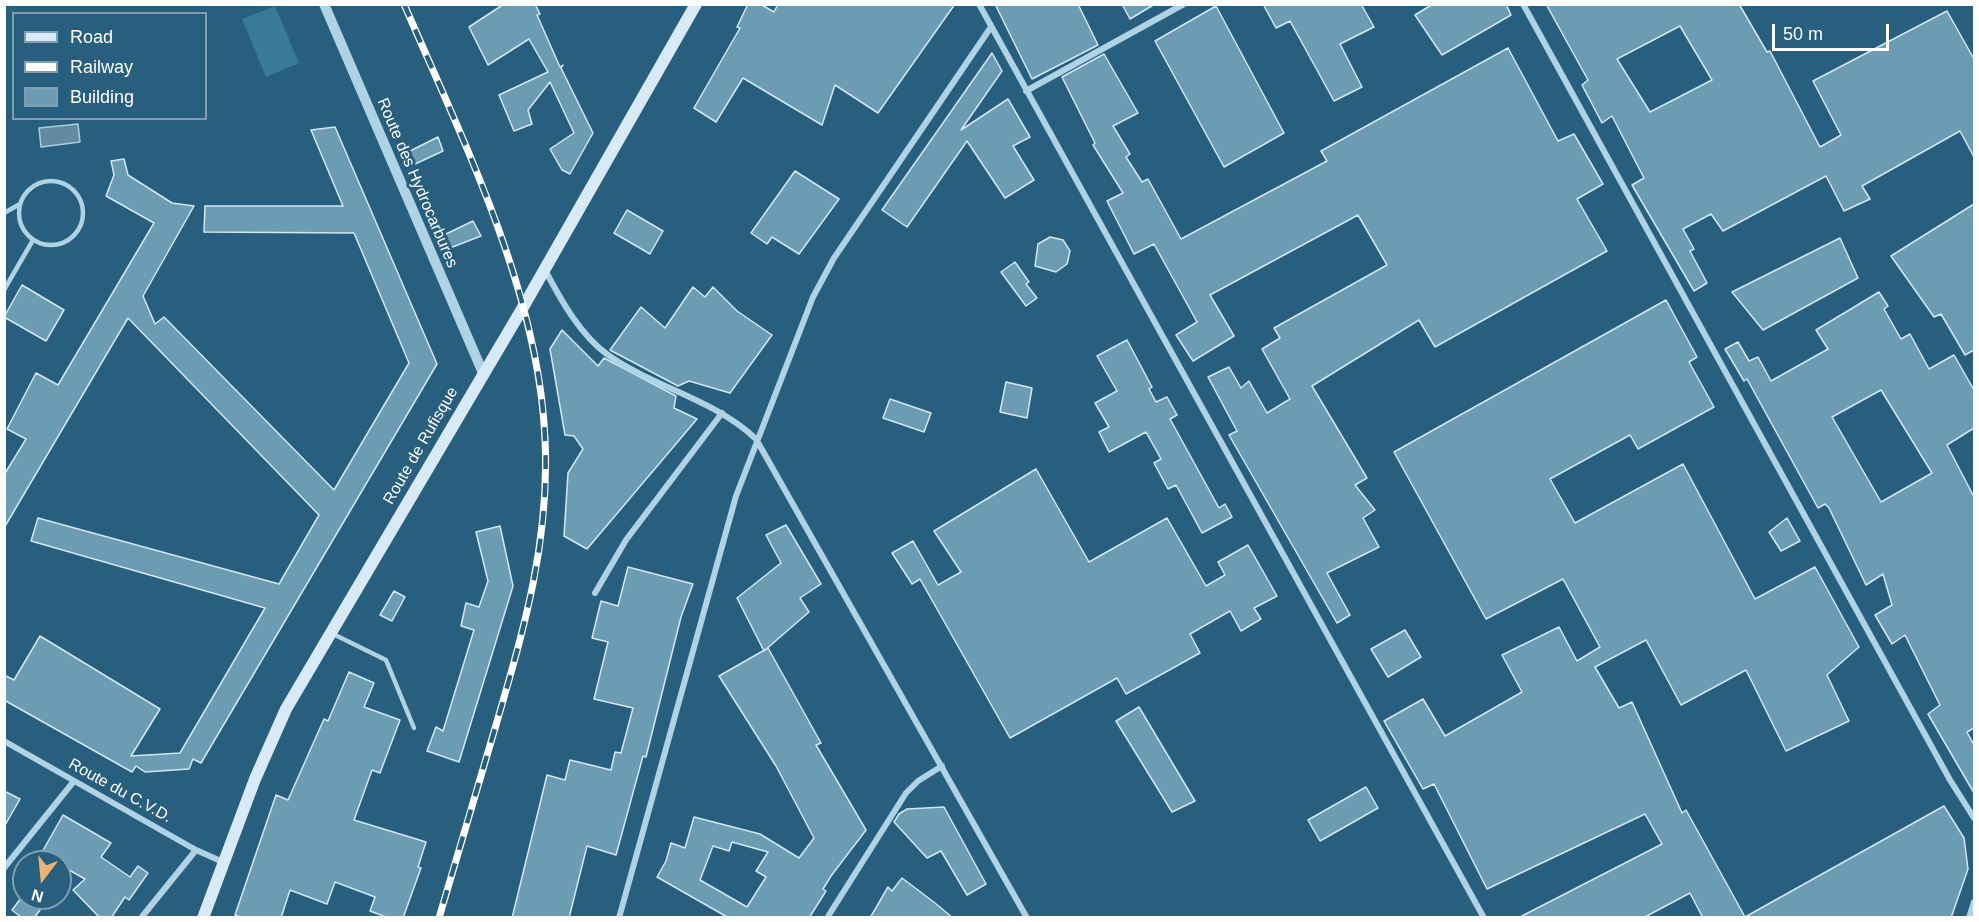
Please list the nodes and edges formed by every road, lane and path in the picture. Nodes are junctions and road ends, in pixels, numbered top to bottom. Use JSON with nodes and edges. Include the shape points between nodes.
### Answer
{"nodes":[{"id":1,"x":324,"y":4,"type":"edge"},
{"id":2,"x":696,"y":4,"type":"edge"},
{"id":3,"x":979,"y":4,"type":"edge"},
{"id":4,"x":1184,"y":4,"type":"edge"},
{"id":5,"x":1523,"y":4,"type":"edge"},
{"id":6,"x":991,"y":27,"type":"junction"},
{"id":7,"x":1026,"y":91,"type":"junction"},
{"id":8,"x":21,"y":204,"type":"junction"},
{"id":9,"x":4,"y":213,"type":"edge"},
{"id":10,"x":33,"y":240,"type":"junction"},
{"id":11,"x":544,"y":268,"type":"junction"},
{"id":12,"x":4,"y":290,"type":"edge"},
{"id":13,"x":483,"y":373,"type":"junction"},
{"id":14,"x":722,"y":413,"type":"junction"},
{"id":15,"x":756,"y":439,"type":"junction"},
{"id":16,"x":595,"y":593,"type":"dead end"},
{"id":17,"x":331,"y":633,"type":"junction"},
{"id":18,"x":414,"y":728,"type":"dead end"},
{"id":19,"x":4,"y":741,"type":"edge"},
{"id":20,"x":942,"y":766,"type":"junction"},
{"id":21,"x":74,"y":781,"type":"junction"},
{"id":22,"x":1974,"y":818,"type":"edge"},
{"id":23,"x":196,"y":850,"type":"junction"},
{"id":24,"x":223,"y":862,"type":"junction"},
{"id":25,"x":4,"y":868,"type":"edge"},
{"id":26,"x":1974,"y":902,"type":"edge"},
{"id":27,"x":141,"y":918,"type":"edge"},
{"id":28,"x":203,"y":918,"type":"edge"},
{"id":29,"x":619,"y":918,"type":"edge"},
{"id":30,"x":827,"y":918,"type":"edge"},
{"id":31,"x":1027,"y":918,"type":"edge"},
{"id":32,"x":1484,"y":918,"type":"edge"},
{"id":33,"x":1969,"y":918,"type":"edge"}],
"edges":[{"from":1,"to":13,"type":"street","name":"Route des Hydrocarbures"},
{"from":2,"to":11,"type":"main road","name":"Route de Rufisque"},
{"from":3,"to":6,"type":"street"},
{"from":4,"to":7,"type":"street"},
{"from":5,"to":22,"type":"street"},
{"from":6,"to":7,"type":"street"},
{"from":6,"to":15,"type":"street","via":[[834,258],[813,297]]},
{"from":7,"to":32,"type":"street"},
{"from":8,"to":9,"type":"lane"},
{"from":8,"to":10,"type":"lane","via":[[21,226]]},
{"from":8,"to":10,"type":"lane","via":[[27,192],[45,182],[72,188],[82,204],[82,224],[67,242],[44,245]]},
{"from":10,"to":12,"type":"lane"},
{"from":11,"to":13,"type":"main road","name":"Route de Rufisque"},
{"from":11,"to":14,"type":"street","via":[[576,321],[606,354]]},
{"from":13,"to":17,"type":"main road","name":"Route de Rufisque"},
{"from":14,"to":15,"type":"street"},
{"from":14,"to":16,"type":"street","via":[[626,540]]},
{"from":15,"to":20,"type":"street"},
{"from":15,"to":29,"type":"street","via":[[736,496]]},
{"from":17,"to":18,"type":"lane","via":[[386,660]]},
{"from":17,"to":24,"type":"main road","name":"Route de Rufisque","via":[[286,709]]},
{"from":19,"to":21,"type":"street","name":"Route du C.V.D."},
{"from":20,"to":30,"type":"street","via":[[906,793]]},
{"from":20,"to":31,"type":"street"},
{"from":21,"to":23,"type":"street","name":"Route du C.V.D."},
{"from":21,"to":25,"type":"street"},
{"from":23,"to":24,"type":"street","name":"Route du C.V.D."},
{"from":23,"to":27,"type":"street"},
{"from":24,"to":28,"type":"main road","name":"Route de Rufisque"},
{"from":26,"to":33,"type":"street"}]}
